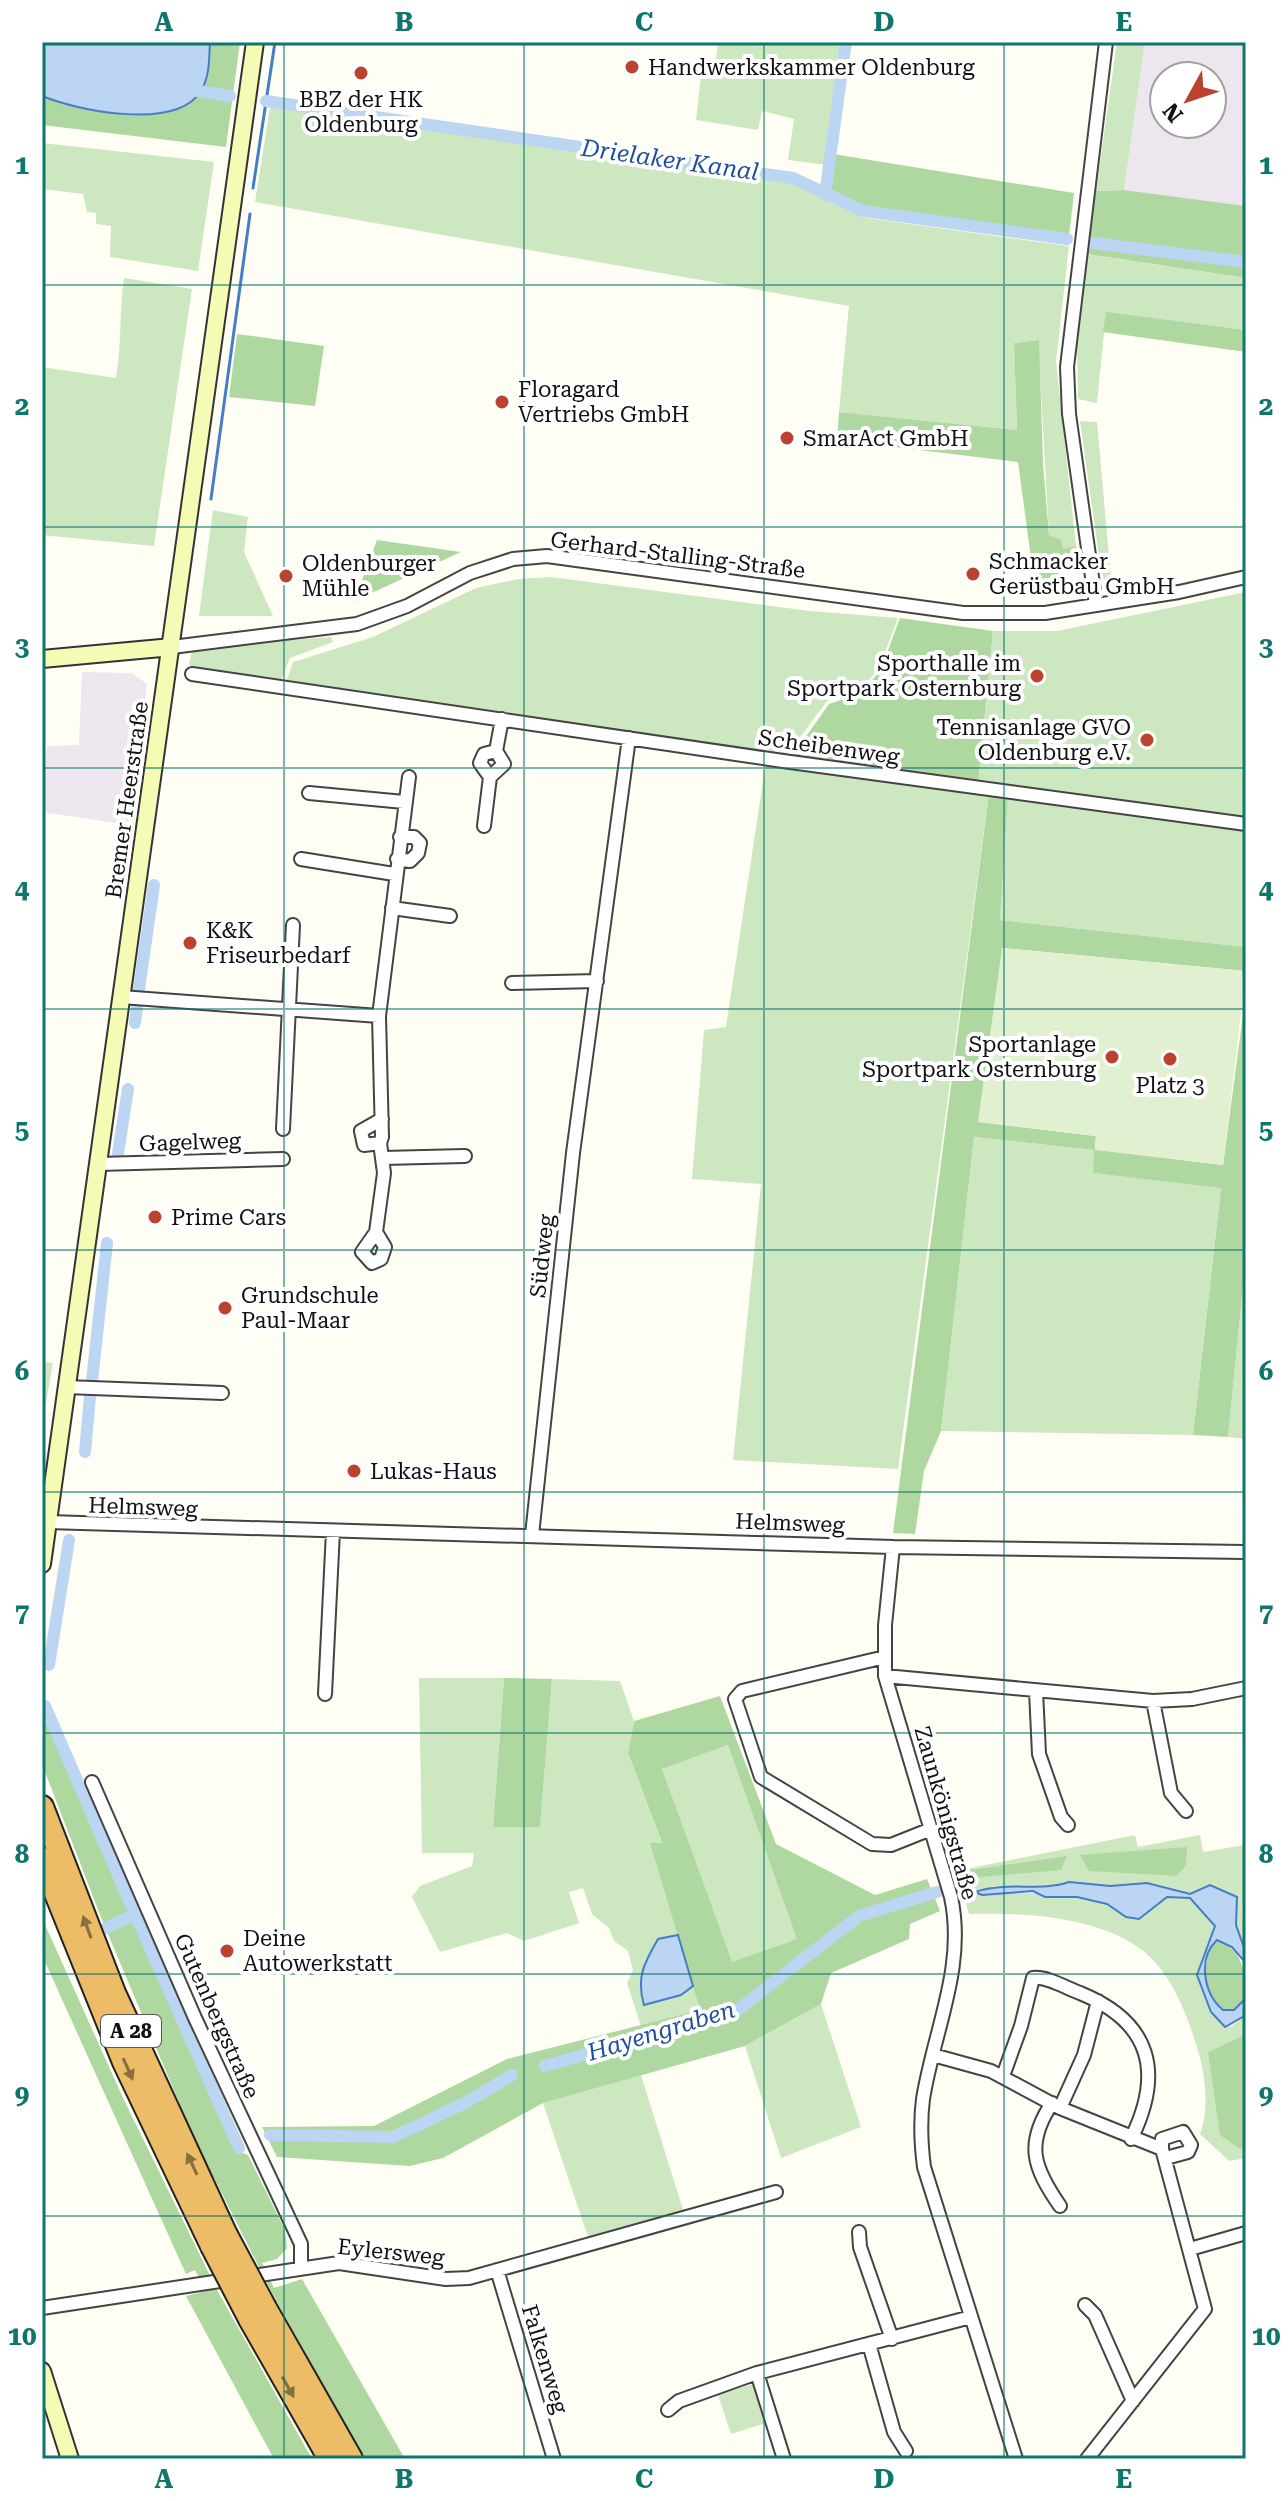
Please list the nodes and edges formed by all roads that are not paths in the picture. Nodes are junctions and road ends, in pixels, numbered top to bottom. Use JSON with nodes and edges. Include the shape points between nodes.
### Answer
{"nodes":[{"id":1,"x":255,"y":42,"type":"edge"},
{"id":2,"x":1106,"y":42,"type":"edge"},
{"id":3,"x":1246,"y":577,"type":"edge"},
{"id":4,"x":1096,"y":605,"type":"junction"},
{"id":5,"x":172,"y":647,"type":"junction"},
{"id":6,"x":42,"y":659,"type":"edge"},
{"id":7,"x":192,"y":674,"type":"dead end"},
{"id":8,"x":502,"y":719,"type":"junction"},
{"id":9,"x":629,"y":738,"type":"junction"},
{"id":10,"x":409,"y":777,"type":"dead end"},
{"id":11,"x":309,"y":793,"type":"dead end"},
{"id":12,"x":404,"y":802,"type":"junction"},
{"id":13,"x":1246,"y":824,"type":"edge"},
{"id":14,"x":484,"y":826,"type":"dead end"},
{"id":15,"x":400,"y":837,"type":"junction"},
{"id":16,"x":301,"y":859,"type":"dead end"},
{"id":17,"x":397,"y":859,"type":"junction"},
{"id":18,"x":394,"y":874,"type":"junction"},
{"id":19,"x":392,"y":908,"type":"junction"},
{"id":20,"x":450,"y":916,"type":"dead end"},
{"id":21,"x":293,"y":925,"type":"dead end"},
{"id":22,"x":597,"y":981,"type":"junction"},
{"id":23,"x":512,"y":983,"type":"dead end"},
{"id":24,"x":121,"y":997,"type":"junction"},
{"id":25,"x":287,"y":1009,"type":"junction"},
{"id":26,"x":379,"y":1016,"type":"junction"},
{"id":27,"x":382,"y":1119,"type":"junction"},
{"id":28,"x":283,"y":1129,"type":"dead end"},
{"id":29,"x":380,"y":1143,"type":"junction"},
{"id":30,"x":465,"y":1156,"type":"dead end"},
{"id":31,"x":383,"y":1158,"type":"junction"},
{"id":32,"x":283,"y":1159,"type":"dead end"},
{"id":33,"x":98,"y":1164,"type":"junction"},
{"id":34,"x":376,"y":1232,"type":"dead end"},
{"id":35,"x":66,"y":1387,"type":"junction"},
{"id":36,"x":222,"y":1393,"type":"dead end"},
{"id":37,"x":48,"y":1522,"type":"junction"},
{"id":38,"x":333,"y":1531,"type":"junction"},
{"id":39,"x":532,"y":1535,"type":"junction"},
{"id":40,"x":893,"y":1547,"type":"junction"},
{"id":41,"x":1246,"y":1552,"type":"edge"},
{"id":42,"x":42,"y":1564,"type":"edge"},
{"id":43,"x":885,"y":1657,"type":"junction"},
{"id":44,"x":885,"y":1676,"type":"junction"},
{"id":45,"x":1246,"y":1688,"type":"edge"},
{"id":46,"x":1036,"y":1691,"type":"junction"},
{"id":47,"x":325,"y":1694,"type":"dead end"},
{"id":48,"x":1153,"y":1701,"type":"junction"},
{"id":49,"x":92,"y":1782,"type":"dead end"},
{"id":50,"x":1186,"y":1811,"type":"dead end"},
{"id":51,"x":45,"y":1815,"type":"edge"},
{"id":52,"x":1068,"y":1825,"type":"dead end"},
{"id":53,"x":931,"y":1829,"type":"junction"},
{"id":54,"x":42,"y":1859,"type":"edge"},
{"id":55,"x":1098,"y":2001,"type":"junction"},
{"id":56,"x":933,"y":2055,"type":"junction"},
{"id":57,"x":1003,"y":2076,"type":"junction"},
{"id":58,"x":1056,"y":2106,"type":"junction"},
{"id":59,"x":1131,"y":2139,"type":"junction"},
{"id":60,"x":776,"y":2192,"type":"dead end"},
{"id":61,"x":1060,"y":2206,"type":"dead end"},
{"id":62,"x":859,"y":2232,"type":"dead end"},
{"id":63,"x":1246,"y":2233,"type":"edge"},
{"id":64,"x":219,"y":2240,"type":"junction"},
{"id":65,"x":1190,"y":2249,"type":"junction"},
{"id":66,"x":301,"y":2267,"type":"junction"},
{"id":67,"x":497,"y":2270,"type":"junction"},
{"id":68,"x":1085,"y":2305,"type":"dead end"},
{"id":69,"x":42,"y":2308,"type":"edge"},
{"id":70,"x":258,"y":2314,"type":"junction"},
{"id":71,"x":971,"y":2317,"type":"junction"},
{"id":72,"x":892,"y":2339,"type":"junction"},
{"id":73,"x":869,"y":2344,"type":"junction"},
{"id":74,"x":42,"y":2371,"type":"edge"},
{"id":75,"x":757,"y":2373,"type":"junction"},
{"id":76,"x":1133,"y":2401,"type":"junction"},
{"id":77,"x":668,"y":2410,"type":"dead end"},
{"id":78,"x":906,"y":2451,"type":"dead end"},
{"id":79,"x":70,"y":2459,"type":"edge"},
{"id":80,"x":330,"y":2459,"type":"edge"},
{"id":81,"x":351,"y":2459,"type":"edge"},
{"id":82,"x":554,"y":2459,"type":"edge"},
{"id":83,"x":784,"y":2459,"type":"edge"},
{"id":84,"x":1016,"y":2459,"type":"edge"},
{"id":85,"x":1087,"y":2459,"type":"edge"}],
"edges":[{"from":1,"to":5,"type":"street","name":"Bremer Heerstraße"},
{"from":2,"to":4,"type":"street","via":[[1067,367]]},
{"from":3,"to":4,"type":"street","name":"Gerhard-Stalling-Straße"},
{"from":4,"to":5,"type":"street","name":"Gerhard-Stalling-Straße","via":[[1045,613],[963,613],[547,556],[513,559],[470,573],[407,606],[357,624]]},
{"from":5,"to":6,"type":"street"},
{"from":5,"to":24,"type":"street","name":"Bremer Heerstraße"},
{"from":7,"to":8,"type":"street","name":"Scheibenweg"},
{"from":8,"to":9,"type":"street","name":"Scheibenweg"},
{"from":8,"to":14,"type":"street","via":[[496,751],[484,754],[480,763],[490,777]]},
{"from":9,"to":13,"type":"street","name":"Scheibenweg"},
{"from":9,"to":22,"type":"street","name":"Südweg"},
{"from":10,"to":12,"type":"street"},
{"from":11,"to":12,"type":"street"},
{"from":12,"to":15,"type":"street"},
{"from":15,"to":17,"type":"street"},
{"from":15,"to":17,"type":"street","via":[[414,837],[420,843],[410,861]]},
{"from":16,"to":18,"type":"street"},
{"from":17,"to":18,"type":"street"},
{"from":18,"to":19,"type":"street"},
{"from":19,"to":20,"type":"street"},
{"from":19,"to":26,"type":"street"},
{"from":21,"to":25,"type":"street"},
{"from":22,"to":23,"type":"street"},
{"from":22,"to":39,"type":"street","name":"Südweg"},
{"from":24,"to":25,"type":"street"},
{"from":24,"to":33,"type":"street","name":"Bremer Heerstraße"},
{"from":25,"to":26,"type":"street"},
{"from":25,"to":28,"type":"street"},
{"from":26,"to":27,"type":"street"},
{"from":27,"to":29,"type":"street"},
{"from":27,"to":29,"type":"street","via":[[361,1131],[364,1145]]},
{"from":29,"to":31,"type":"street"},
{"from":30,"to":31,"type":"street"},
{"from":31,"to":34,"type":"street"},
{"from":32,"to":33,"type":"street","name":"Gagelweg"},
{"from":33,"to":35,"type":"street","name":"Bremer Heerstraße"},
{"from":35,"to":36,"type":"street"},
{"from":35,"to":37,"type":"street","name":"Bremer Heerstraße"},
{"from":37,"to":38,"type":"street","name":"Helmsweg"},
{"from":37,"to":42,"type":"street","name":"Bremer Heerstraße"},
{"from":38,"to":39,"type":"street","name":"Helmsweg"},
{"from":38,"to":47,"type":"street"},
{"from":39,"to":40,"type":"street","name":"Helmsweg"},
{"from":40,"to":41,"type":"street","name":"Helmsweg"},
{"from":40,"to":43,"type":"street","name":"Zaunkönigstraße"},
{"from":43,"to":44,"type":"street","name":"Zaunkönigstraße"},
{"from":43,"to":53,"type":"street","via":[[742,1691],[735,1699],[761,1777],[872,1844],[891,1845]]},
{"from":44,"to":46,"type":"street"},
{"from":44,"to":53,"type":"street","name":"Zaunkönigstraße"},
{"from":45,"to":48,"type":"street"},
{"from":46,"to":48,"type":"street"},
{"from":46,"to":52,"type":"street","via":[[1039,1754]]},
{"from":48,"to":50,"type":"street","via":[[1171,1793]]},
{"from":49,"to":66,"type":"street","name":"Gutenbergstraße","via":[[301,2244]]},
{"from":64,"to":51,"type":"highway","number":"A 28","one_way":true},
{"from":53,"to":56,"type":"street","name":"Zaunkönigstraße","via":[[952,1904],[956,1944]]},
{"from":54,"to":64,"type":"highway","number":"A 28","one_way":true,"via":[[124,2062]]},
{"from":55,"to":57,"type":"street","via":[[1033,1978]]},
{"from":55,"to":58,"type":"street","via":[[1084,2055]]},
{"from":55,"to":59,"type":"street","via":[[1119,2013],[1138,2035],[1149,2066],[1150,2089]]},
{"from":56,"to":57,"type":"street"},
{"from":56,"to":71,"type":"street","name":"Zaunkönigstraße","via":[[920,2136],[924,2167]]},
{"from":57,"to":58,"type":"street"},
{"from":58,"to":59,"type":"street"},
{"from":58,"to":61,"type":"street","via":[[1037,2126],[1033,2151]]},
{"from":59,"to":65,"type":"street","via":[[1164,2154]]},
{"from":60,"to":67,"type":"street","name":"Eylersweg"},
{"from":62,"to":72,"type":"street"},
{"from":63,"to":65,"type":"street"},
{"from":64,"to":70,"type":"highway","number":"A 28","bridge":true},
{"from":65,"to":76,"type":"street","via":[[1205,2309]]},
{"from":66,"to":67,"type":"street","name":"Eylersweg","via":[[339,2263],[446,2279]]},
{"from":66,"to":69,"type":"street","name":"Eylersweg"},
{"from":67,"to":82,"type":"street","name":"Falkenweg"},
{"from":68,"to":76,"type":"street","via":[[1095,2315]]},
{"from":70,"to":80,"type":"highway","number":"A 28","one_way":true},
{"from":70,"to":81,"type":"highway","number":"A 28"},
{"from":71,"to":72,"type":"street"},
{"from":71,"to":84,"type":"street","name":"Zaunkönigstraße"},
{"from":72,"to":73,"type":"street"},
{"from":73,"to":75,"type":"street"},
{"from":73,"to":78,"type":"street","via":[[894,2432]]},
{"from":74,"to":79,"type":"street"},
{"from":75,"to":77,"type":"street","via":[[679,2401]]},
{"from":75,"to":83,"type":"street"},
{"from":76,"to":85,"type":"street"}]}
